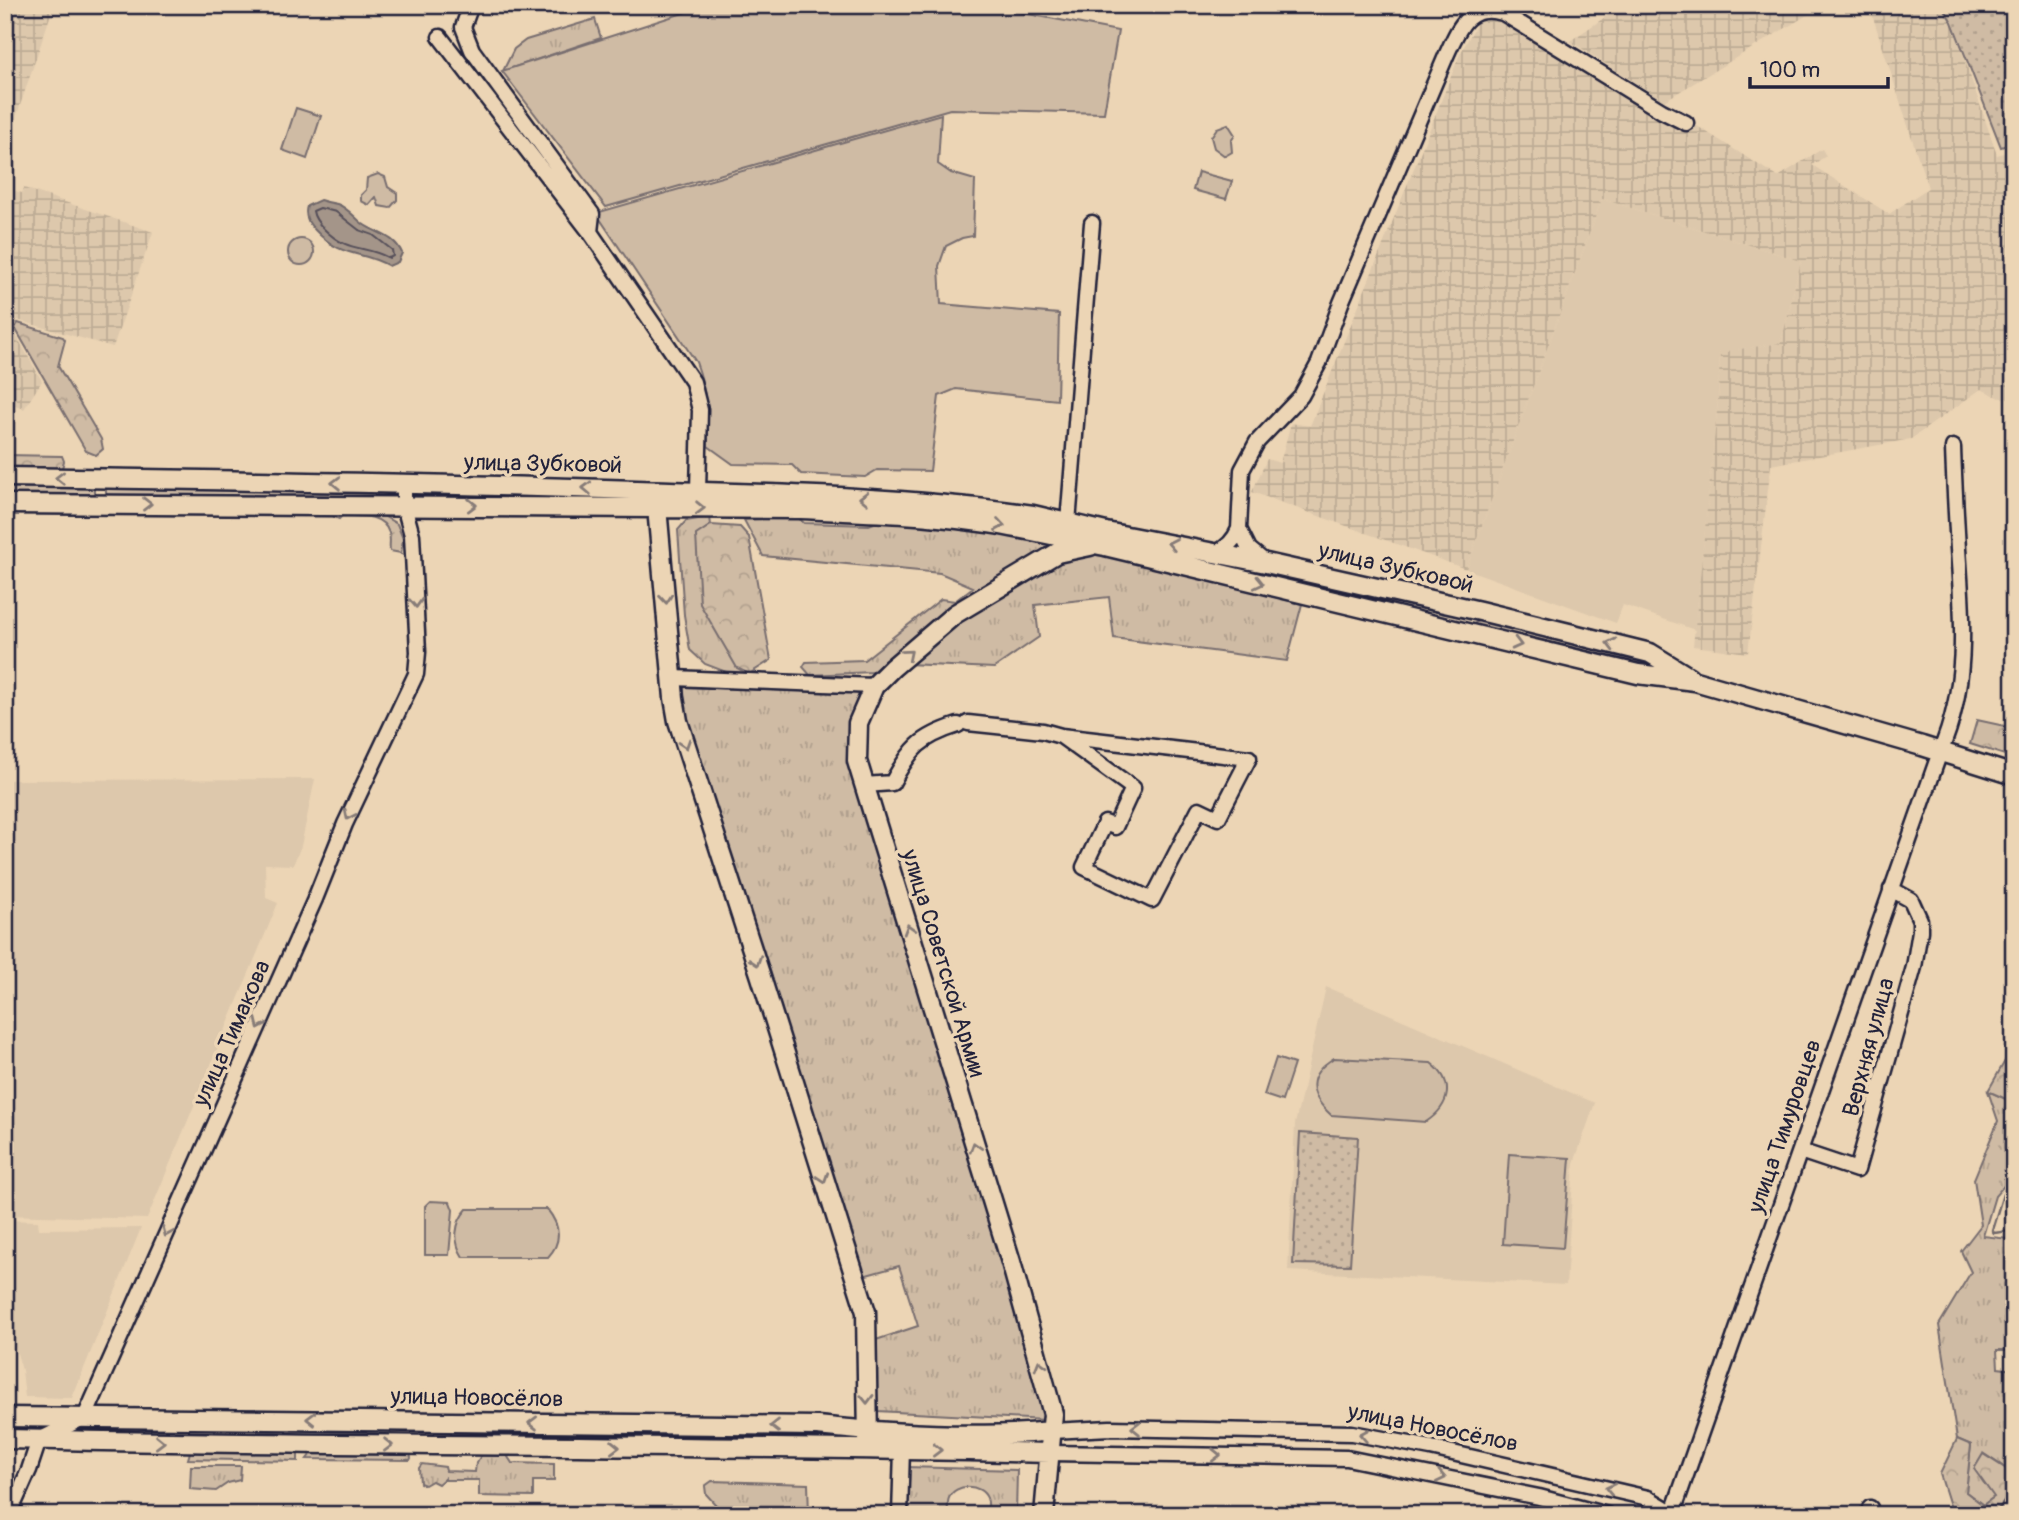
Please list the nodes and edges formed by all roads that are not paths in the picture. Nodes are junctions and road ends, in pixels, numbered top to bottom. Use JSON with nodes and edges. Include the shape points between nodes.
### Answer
{"nodes":[{"id":1,"x":471,"y":5,"type":"edge"},
{"id":2,"x":440,"y":37,"type":"dead end"},
{"id":3,"x":472,"y":50,"type":"junction"},
{"id":4,"x":456,"y":56,"type":"junction"},
{"id":5,"x":1686,"y":122,"type":"dead end"},
{"id":6,"x":1092,"y":223,"type":"dead end"},
{"id":7,"x":590,"y":232,"type":"junction"},
{"id":8,"x":1953,"y":447,"type":"dead end"},
{"id":9,"x":5,"y":477,"type":"edge"},
{"id":10,"x":101,"y":479,"type":"junction"},
{"id":11,"x":404,"y":484,"type":"junction"},
{"id":12,"x":698,"y":491,"type":"junction"},
{"id":13,"x":657,"y":499,"type":"junction"},
{"id":14,"x":5,"y":504,"type":"edge"},
{"id":15,"x":101,"y":504,"type":"junction"},
{"id":16,"x":404,"y":506,"type":"junction"},
{"id":17,"x":1072,"y":529,"type":"junction"},
{"id":18,"x":1239,"y":529,"type":"junction"},
{"id":19,"x":1097,"y":544,"type":"junction"},
{"id":20,"x":1057,"y":553,"type":"junction"},
{"id":21,"x":1216,"y":553,"type":"junction"},
{"id":22,"x":1266,"y":563,"type":"junction"},
{"id":23,"x":1315,"y":574,"type":"junction"},
{"id":24,"x":1306,"y":594,"type":"junction"},
{"id":25,"x":1428,"y":598,"type":"junction"},
{"id":26,"x":1456,"y":605,"type":"junction"},
{"id":27,"x":1480,"y":611,"type":"junction"},
{"id":28,"x":1420,"y":623,"type":"junction"},
{"id":29,"x":1450,"y":630,"type":"junction"},
{"id":30,"x":1476,"y":634,"type":"junction"},
{"id":31,"x":1650,"y":653,"type":"junction"},
{"id":32,"x":1638,"y":674,"type":"junction"},
{"id":33,"x":674,"y":678,"type":"junction"},
{"id":34,"x":1695,"y":681,"type":"junction"},
{"id":35,"x":874,"y":686,"type":"junction"},
{"id":36,"x":1061,"y":736,"type":"junction"},
{"id":37,"x":1940,"y":752,"type":"junction"},
{"id":38,"x":2014,"y":775,"type":"edge"},
{"id":39,"x":864,"y":785,"type":"junction"},
{"id":40,"x":1892,"y":889,"type":"junction"},
{"id":41,"x":1800,"y":1151,"type":"junction"},
{"id":42,"x":5,"y":1417,"type":"edge"},
{"id":43,"x":85,"y":1417,"type":"junction"},
{"id":44,"x":32,"y":1419,"type":"junction"},
{"id":45,"x":1177,"y":1429,"type":"junction"},
{"id":46,"x":1052,"y":1431,"type":"junction"},
{"id":47,"x":5,"y":1439,"type":"edge"},
{"id":48,"x":38,"y":1440,"type":"junction"},
{"id":49,"x":868,"y":1440,"type":"junction"},
{"id":50,"x":92,"y":1441,"type":"junction"},
{"id":51,"x":902,"y":1449,"type":"junction"},
{"id":52,"x":1050,"y":1453,"type":"junction"},
{"id":53,"x":1177,"y":1454,"type":"junction"},
{"id":54,"x":1672,"y":1514,"type":"edge"},
{"id":55,"x":9,"y":1515,"type":"edge"},
{"id":56,"x":900,"y":1515,"type":"edge"},
{"id":57,"x":1044,"y":1515,"type":"edge"},
{"id":58,"x":1607,"y":1515,"type":"edge"}],
"edges":[{"from":1,"to":3,"type":"street","via":[[463,27]]},
{"from":2,"to":4,"type":"street"},
{"from":3,"to":4,"type":"street"},
{"from":3,"to":7,"type":"street","via":[[592,214]]},
{"from":4,"to":7,"type":"street"},
{"from":5,"to":18,"type":"street","via":[[1503,13],[1481,12],[1463,21],[1319,363],[1301,396],[1247,457],[1240,486]]},
{"from":6,"to":17,"type":"street"},
{"from":7,"to":12,"type":"street","via":[[694,382],[700,410]]},
{"from":8,"to":37,"type":"street","via":[[1964,646],[1957,701]]},
{"from":10,"to":9,"type":"main road","name":"улица Зубковой","one_way":true},
{"from":11,"to":10,"type":"main road","name":"улица Зубковой","one_way":true},
{"from":10,"to":15,"type":"street"},
{"from":13,"to":11,"type":"main road","name":"улица Зубковой","one_way":true},
{"from":11,"to":16,"type":"street","name":"улица Тимакова"},
{"from":12,"to":13,"type":"main road","name":"улица Зубковой"},
{"from":17,"to":12,"type":"main road","name":"улица Зубковой","one_way":true,"via":[[996,510],[908,500]]},
{"from":16,"to":13,"type":"main road","name":"улица Зубковой","one_way":true},
{"from":13,"to":17,"type":"main road","name":"улица Зубковой","one_way":true},
{"from":13,"to":33,"type":"main road","one_way":true},
{"from":14,"to":15,"type":"main road","name":"улица Зубковой"},
{"from":15,"to":16,"type":"main road","name":"улица Зубковой","one_way":true},
{"from":16,"to":43,"type":"street","name":"улица Тимакова","one_way":true,"via":[[412,535],[416,674],[345,824]]},
{"from":17,"to":19,"type":"main road","name":"улица Зубковой"},
{"from":17,"to":20,"type":"main road"},
{"from":21,"to":17,"type":"main road","name":"улица Зубковой","one_way":true},
{"from":18,"to":21,"type":"street","via":[[1227,547]]},
{"from":18,"to":22,"type":"street","via":[[1248,549]]},
{"from":19,"to":20,"type":"main road","name":"улица Советской Армии"},
{"from":19,"to":24,"type":"main road","name":"улица Зубковой","one_way":true},
{"from":35,"to":20,"type":"main road","name":"улица Советской Армии","one_way":true,"via":[[955,614]]},
{"from":21,"to":22,"type":"main road","name":"улица Зубковой"},
{"from":22,"to":23,"type":"main road","name":"улица Зубковой"},
{"from":23,"to":24,"type":"main road","via":[[1322,585],[1320,593]]},
{"from":23,"to":25,"type":"main road","name":"улица Зубковой"},
{"from":24,"to":28,"type":"main road","name":"улица Зубковой"},
{"from":25,"to":26,"type":"main road","name":"улица Зубковой"},
{"from":25,"to":28,"type":"main road"},
{"from":26,"to":27,"type":"main road","name":"улица Зубковой"},
{"from":26,"to":29,"type":"main road","via":[[1463,614],[1461,625]]},
{"from":27,"to":30,"type":"main road","via":[[1471,617],[1470,627]]},
{"from":31,"to":27,"type":"main road","name":"улица Зубковой","one_way":true},
{"from":28,"to":29,"type":"main road","name":"улица Зубковой"},
{"from":29,"to":30,"type":"main road","name":"улица Зубковой"},
{"from":30,"to":32,"type":"main road","name":"улица Зубковой","one_way":true},
{"from":31,"to":32,"type":"main road","via":[[1651,670]]},
{"from":31,"to":34,"type":"main road","name":"улица Зубковой"},
{"from":32,"to":34,"type":"main road","name":"улица Зубковой"},
{"from":33,"to":35,"type":"street"},
{"from":33,"to":49,"type":"main road","one_way":true,"via":[[678,721],[866,1312]]},
{"from":34,"to":37,"type":"main road","name":"улица Зубковой"},
{"from":35,"to":39,"type":"main road","name":"улица Советской Армии","via":[[858,723],[857,761]]},
{"from":36,"to":36,"type":"street","via":[[1182,750],[1249,758],[1218,818],[1199,809],[1152,900],[1084,867],[1105,823],[1115,827],[1132,788]]},
{"from":36,"to":39,"type":"street","via":[[963,724],[934,733],[909,751],[892,783]]},
{"from":37,"to":38,"type":"main road","name":"улица Зубковой"},
{"from":37,"to":40,"type":"street","name":"улица Тимуровцев"},
{"from":46,"to":39,"type":"main road","name":"улица Советской Армии","one_way":true,"via":[[1053,1414],[1018,1289]]},
{"from":40,"to":41,"type":"street","name":"улица Тимуровцев"},
{"from":40,"to":41,"type":"street","name":"Верхняя улица","via":[[1912,900],[1920,931],[1857,1170]]},
{"from":41,"to":54,"type":"street","name":"улица Тимуровцев"},
{"from":42,"to":44,"type":"main road","name":"улица Новосёлов"},
{"from":43,"to":44,"type":"main road","name":"улица Новосёлов"},
{"from":43,"to":48,"type":"street"},
{"from":49,"to":43,"type":"main road","name":"улица Новосёлов","one_way":true,"via":[[817,1426]]},
{"from":43,"to":50,"type":"main road","via":[[85,1430]]},
{"from":44,"to":48,"type":"main road"},
{"from":45,"to":46,"type":"street","name":"улица Новосёлов","one_way":true},
{"from":45,"to":53,"type":"street"},
{"from":54,"to":45,"type":"street","name":"улица Новосёлов","one_way":true,"via":[[1648,1498],[1352,1433]]},
{"from":46,"to":49,"type":"main road","name":"улица Новосёлов"},
{"from":46,"to":52,"type":"main road","name":"улица Советской Армии"},
{"from":47,"to":48,"type":"main road","name":"улица Новосёлов"},
{"from":48,"to":50,"type":"main road","name":"улица Новосёлов"},
{"from":48,"to":55,"type":"street"},
{"from":50,"to":49,"type":"main road","name":"улица Новосёлов","one_way":true},
{"from":49,"to":51,"type":"main road","name":"улица Новосёлов"},
{"from":51,"to":52,"type":"main road","name":"улица Новосёлов","one_way":true},
{"from":51,"to":56,"type":"street"},
{"from":52,"to":53,"type":"street","name":"улица Новосёлов"},
{"from":52,"to":57,"type":"main road","name":"улица Советской Армии"},
{"from":53,"to":58,"type":"street","name":"улица Новосёлов","one_way":true,"via":[[1347,1458]]}]}
